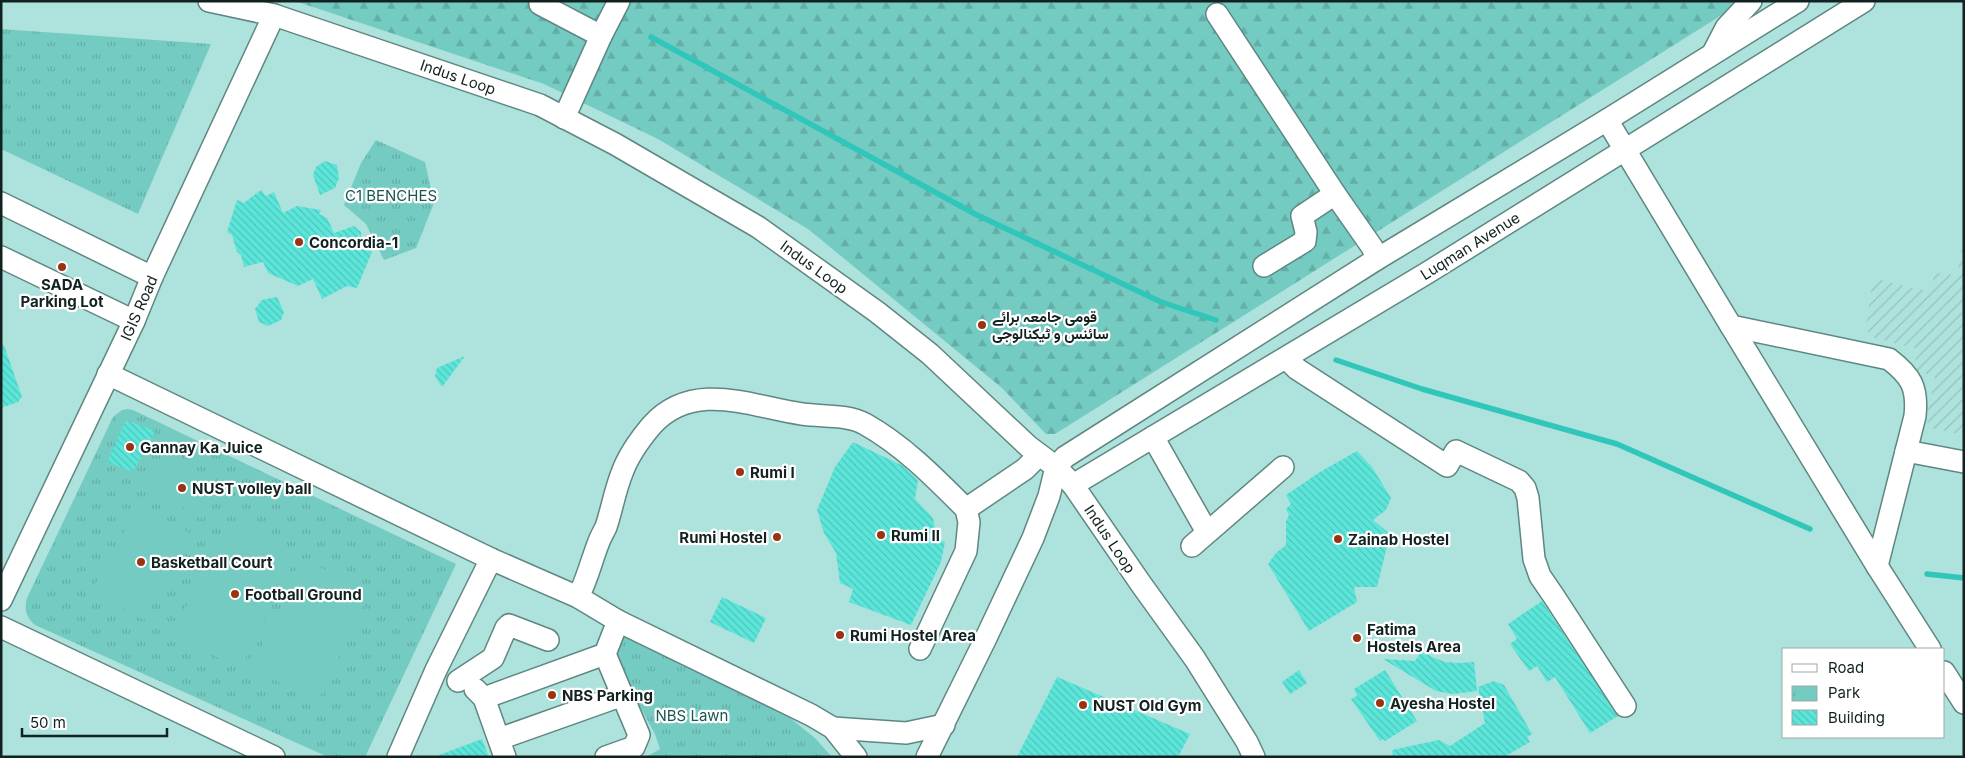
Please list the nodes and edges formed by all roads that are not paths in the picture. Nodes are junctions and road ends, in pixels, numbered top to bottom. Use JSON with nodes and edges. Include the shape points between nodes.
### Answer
{"nodes":[{"id":1,"x":209,"y":1,"type":"edge"},
{"id":2,"x":619,"y":1,"type":"edge"},
{"id":3,"x":1752,"y":1,"type":"edge"},
{"id":4,"x":1798,"y":1,"type":"edge"},
{"id":5,"x":1864,"y":1,"type":"edge"},
{"id":6,"x":540,"y":4,"type":"dead end"},
{"id":7,"x":250,"y":5,"type":"edge"},
{"id":8,"x":1217,"y":14,"type":"dead end"},
{"id":9,"x":274,"y":15,"type":"junction"},
{"id":10,"x":601,"y":36,"type":"junction"},
{"id":11,"x":1712,"y":55,"type":"junction"},
{"id":12,"x":564,"y":118,"type":"junction"},
{"id":13,"x":1608,"y":120,"type":"junction"},
{"id":14,"x":1625,"y":151,"type":"junction"},
{"id":15,"x":1335,"y":194,"type":"junction"},
{"id":16,"x":1,"y":203,"type":"edge"},
{"id":17,"x":1,"y":257,"type":"edge"},
{"id":18,"x":1377,"y":259,"type":"junction"},
{"id":19,"x":1264,"y":266,"type":"dead end"},
{"id":20,"x":152,"y":277,"type":"junction"},
{"id":21,"x":134,"y":322,"type":"junction"},
{"id":22,"x":1731,"y":326,"type":"junction"},
{"id":23,"x":1286,"y":358,"type":"junction"},
{"id":24,"x":108,"y":374,"type":"junction"},
{"id":25,"x":1154,"y":437,"type":"junction"},
{"id":26,"x":1906,"y":451,"type":"junction"},
{"id":27,"x":1039,"y":455,"type":"junction"},
{"id":28,"x":1964,"y":462,"type":"edge"},
{"id":29,"x":1056,"y":467,"type":"junction"},
{"id":30,"x":1283,"y":467,"type":"dead end"},
{"id":31,"x":1073,"y":485,"type":"junction"},
{"id":32,"x":966,"y":510,"type":"junction"},
{"id":33,"x":491,"y":559,"type":"junction"},
{"id":34,"x":1877,"y":566,"type":"junction"},
{"id":35,"x":578,"y":597,"type":"junction"},
{"id":36,"x":1,"y":600,"type":"edge"},
{"id":37,"x":618,"y":621,"type":"junction"},
{"id":38,"x":1,"y":627,"type":"edge"},
{"id":39,"x":548,"y":640,"type":"dead end"},
{"id":40,"x":1929,"y":648,"type":"edge"},
{"id":41,"x":920,"y":649,"type":"dead end"},
{"id":42,"x":605,"y":654,"type":"junction"},
{"id":43,"x":436,"y":670,"type":"junction"},
{"id":44,"x":1945,"y":674,"type":"edge"},
{"id":45,"x":458,"y":681,"type":"junction"},
{"id":46,"x":623,"y":695,"type":"junction"},
{"id":47,"x":484,"y":698,"type":"junction"},
{"id":48,"x":1964,"y":703,"type":"edge"},
{"id":49,"x":1625,"y":706,"type":"dead end"},
{"id":50,"x":944,"y":725,"type":"junction"},
{"id":51,"x":833,"y":728,"type":"junction"},
{"id":52,"x":502,"y":748,"type":"edge"},
{"id":53,"x":274,"y":757,"type":"edge"},
{"id":54,"x":398,"y":757,"type":"edge"},
{"id":55,"x":606,"y":757,"type":"edge"},
{"id":56,"x":856,"y":757,"type":"edge"},
{"id":57,"x":927,"y":757,"type":"edge"},
{"id":58,"x":1254,"y":757,"type":"edge"}],
"edges":[{"from":1,"to":7,"type":"street","name":"Indus Loop"},
{"from":2,"to":10,"type":"street"},
{"from":3,"to":11,"type":"street","via":[[1726,28]]},
{"from":4,"to":11,"type":"street"},
{"from":5,"to":14,"type":"street","name":"Luqman Avenue"},
{"from":6,"to":10,"type":"street"},
{"from":7,"to":9,"type":"street","name":"Indus Loop"},
{"from":8,"to":15,"type":"street"},
{"from":9,"to":12,"type":"street","name":"Indus Loop","via":[[540,105]]},
{"from":9,"to":20,"type":"street","name":"IGIS Road"},
{"from":10,"to":12,"type":"street"},
{"from":11,"to":13,"type":"street"},
{"from":12,"to":27,"type":"street","name":"Indus Loop","via":[[758,227],[930,354]]},
{"from":13,"to":14,"type":"street"},
{"from":13,"to":18,"type":"street"},
{"from":14,"to":22,"type":"street"},
{"from":14,"to":23,"type":"street","name":"Luqman Avenue"},
{"from":15,"to":18,"type":"street"},
{"from":15,"to":19,"type":"street","via":[[1302,216],[1305,240]]},
{"from":16,"to":20,"type":"street"},
{"from":17,"to":21,"type":"street"},
{"from":18,"to":29,"type":"street","via":[[1065,457]]},
{"from":20,"to":21,"type":"street","name":"IGIS Road"},
{"from":21,"to":24,"type":"street","name":"IGIS Road"},
{"from":22,"to":26,"type":"street","via":[[1889,359],[1904,371],[1913,384],[1917,400]]},
{"from":22,"to":34,"type":"street"},
{"from":23,"to":25,"type":"street","name":"Luqman Avenue"},
{"from":23,"to":49,"type":"street","via":[[1447,466],[1456,451],[1519,481],[1528,498],[1534,559],[1540,576]]},
{"from":24,"to":33,"type":"street"},
{"from":24,"to":36,"type":"street","name":"IGIS Road"},
{"from":25,"to":30,"type":"street","via":[[1199,539]]},
{"from":25,"to":31,"type":"street","name":"Luqman Avenue"},
{"from":26,"to":28,"type":"street"},
{"from":26,"to":34,"type":"street"},
{"from":27,"to":29,"type":"street","name":"Indus Loop"},
{"from":27,"to":32,"type":"street"},
{"from":29,"to":31,"type":"street","name":"Indus Loop"},
{"from":29,"to":50,"type":"street","via":[[1033,538]]},
{"from":31,"to":58,"type":"street","name":"Indus Loop","via":[[1195,658]]},
{"from":32,"to":35,"type":"street","via":[[894,442],[863,423],[733,399],[686,403],[661,416],[634,450],[622,472],[605,528]]},
{"from":32,"to":41,"type":"street","via":[[969,522],[966,551]]},
{"from":33,"to":35,"type":"street"},
{"from":33,"to":43,"type":"street"},
{"from":34,"to":40,"type":"street"},
{"from":35,"to":37,"type":"street"},
{"from":37,"to":42,"type":"street"},
{"from":37,"to":51,"type":"street"},
{"from":38,"to":53,"type":"street"},
{"from":39,"to":45,"type":"street","via":[[509,625],[493,658]]},
{"from":42,"to":46,"type":"street"},
{"from":42,"to":47,"type":"street"},
{"from":43,"to":45,"type":"street"},
{"from":43,"to":54,"type":"street"},
{"from":44,"to":48,"type":"street"},
{"from":45,"to":47,"type":"street","via":[[479,691]]},
{"from":46,"to":52,"type":"street"},
{"from":46,"to":55,"type":"street","via":[[637,729],[638,741],[634,747]]},
{"from":47,"to":52,"type":"street"},
{"from":50,"to":51,"type":"street","via":[[906,733]]},
{"from":50,"to":57,"type":"street"},
{"from":51,"to":56,"type":"street"}]}
